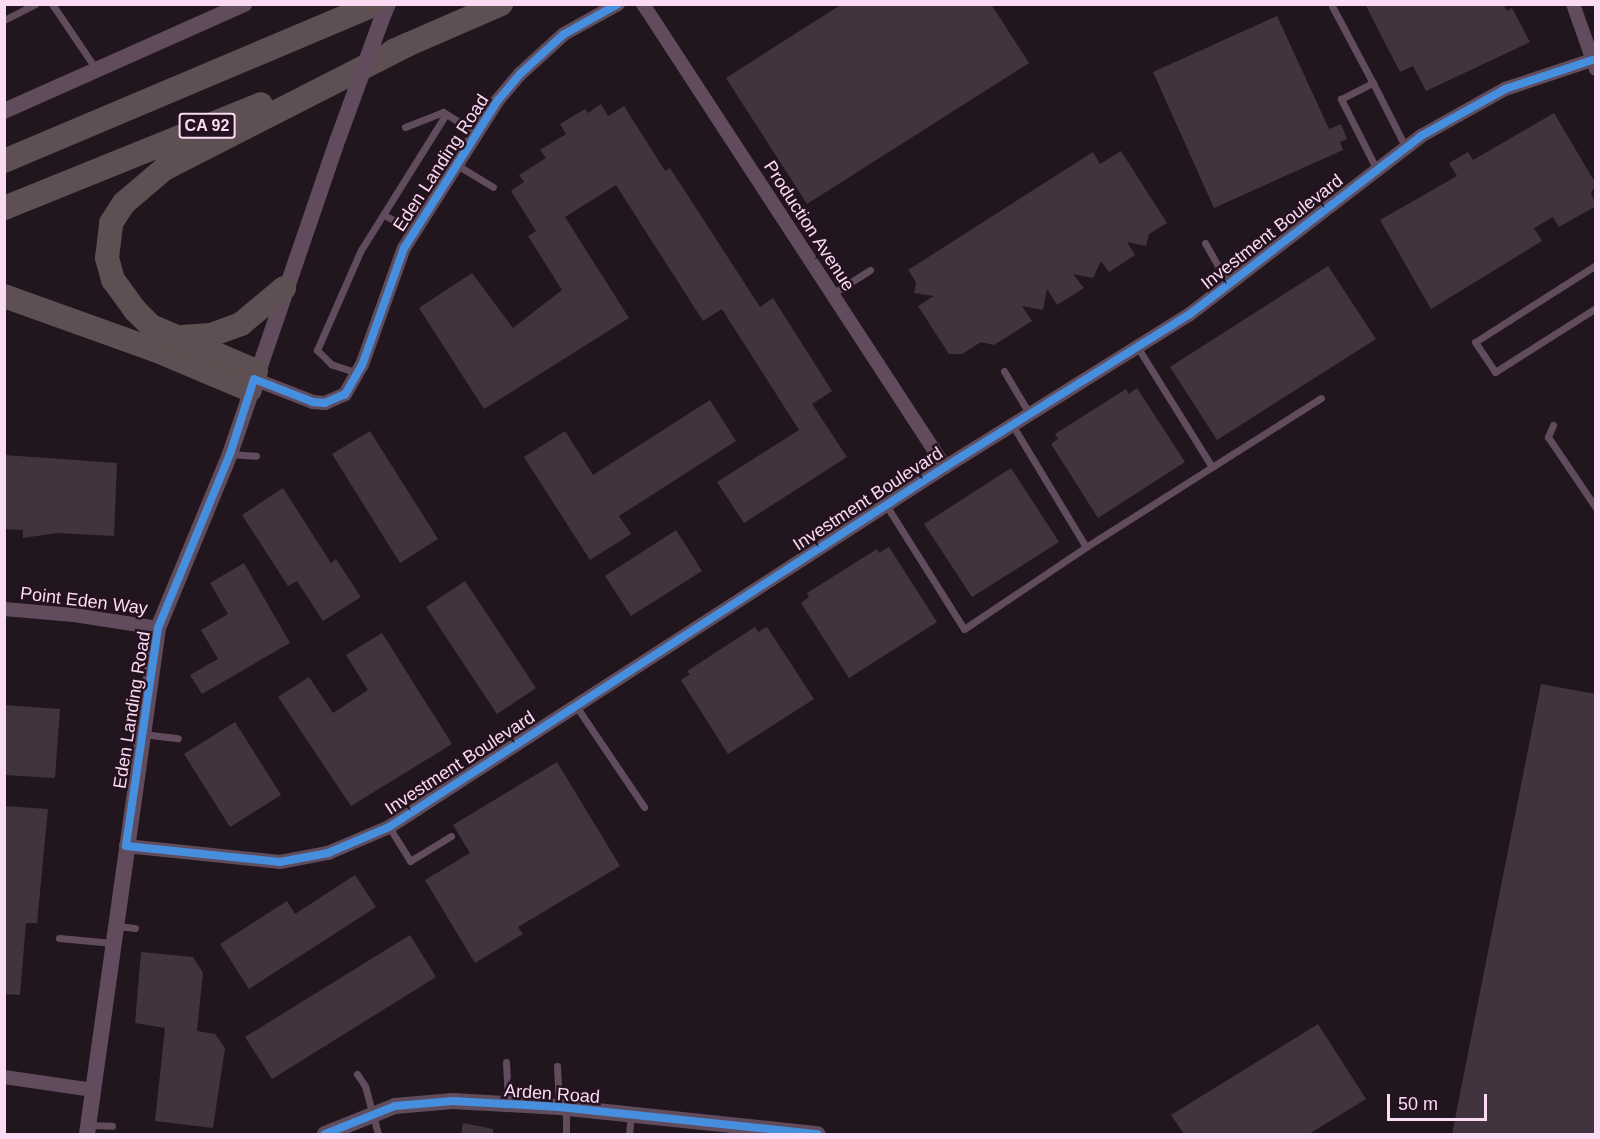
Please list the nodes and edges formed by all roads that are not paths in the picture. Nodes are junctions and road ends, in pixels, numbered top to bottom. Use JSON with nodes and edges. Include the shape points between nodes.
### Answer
{"nodes":[{"id":1,"x":35,"y":4,"type":"edge"},
{"id":2,"x":52,"y":4,"type":"edge"},
{"id":3,"x":244,"y":4,"type":"edge"},
{"id":4,"x":501,"y":4,"type":"edge"},
{"id":5,"x":618,"y":4,"type":"edge"},
{"id":6,"x":644,"y":4,"type":"edge"},
{"id":7,"x":1573,"y":4,"type":"edge"},
{"id":8,"x":1332,"y":6,"type":"dead end"},
{"id":9,"x":382,"y":9,"type":"edge"},
{"id":10,"x":4,"y":20,"type":"edge"},
{"id":11,"x":409,"y":44,"type":"junction"},
{"id":12,"x":1594,"y":65,"type":"edge"},
{"id":13,"x":98,"y":72,"type":"junction"},
{"id":14,"x":1373,"y":83,"type":"junction"},
{"id":15,"x":4,"y":111,"type":"edge"},
{"id":16,"x":446,"y":114,"type":"junction"},
{"id":17,"x":405,"y":128,"type":"dead end"},
{"id":18,"x":477,"y":134,"type":"junction"},
{"id":19,"x":1406,"y":148,"type":"junction"},
{"id":20,"x":4,"y":161,"type":"edge"},
{"id":21,"x":456,"y":165,"type":"junction"},
{"id":22,"x":1377,"y":170,"type":"junction"},
{"id":23,"x":493,"y":188,"type":"dead end"},
{"id":24,"x":4,"y":208,"type":"edge"},
{"id":25,"x":384,"y":215,"type":"junction"},
{"id":26,"x":414,"y":231,"type":"junction"},
{"id":27,"x":1204,"y":243,"type":"dead end"},
{"id":28,"x":1596,"y":266,"type":"edge"},
{"id":29,"x":870,"y":270,"type":"dead end"},
{"id":30,"x":1229,"y":285,"type":"junction"},
{"id":31,"x":284,"y":288,"type":"junction"},
{"id":32,"x":832,"y":294,"type":"junction"},
{"id":33,"x":4,"y":296,"type":"edge"},
{"id":34,"x":1596,"y":308,"type":"edge"},
{"id":35,"x":176,"y":337,"type":"junction"},
{"id":36,"x":1138,"y":348,"type":"junction"},
{"id":37,"x":1004,"y":370,"type":"dead end"},
{"id":38,"x":358,"y":374,"type":"junction"},
{"id":39,"x":253,"y":380,"type":"junction"},
{"id":40,"x":1321,"y":398,"type":"dead end"},
{"id":41,"x":1030,"y":415,"type":"junction"},
{"id":42,"x":1553,"y":425,"type":"dead end"},
{"id":43,"x":1013,"y":426,"type":"junction"},
{"id":44,"x":230,"y":453,"type":"junction"},
{"id":45,"x":256,"y":456,"type":"dead end"},
{"id":46,"x":945,"y":467,"type":"junction"},
{"id":47,"x":1212,"y":467,"type":"junction"},
{"id":48,"x":886,"y":505,"type":"junction"},
{"id":49,"x":1596,"y":508,"type":"edge"},
{"id":50,"x":1086,"y":547,"type":"junction"},
{"id":51,"x":4,"y":609,"type":"edge"},
{"id":52,"x":158,"y":628,"type":"junction"},
{"id":53,"x":576,"y":706,"type":"junction"},
{"id":54,"x":143,"y":734,"type":"junction"},
{"id":55,"x":178,"y":738,"type":"dead end"},
{"id":56,"x":644,"y":807,"type":"dead end"},
{"id":57,"x":389,"y":827,"type":"junction"},
{"id":58,"x":451,"y":836,"type":"dead end"},
{"id":59,"x":126,"y":846,"type":"junction"},
{"id":60,"x":116,"y":925,"type":"junction"},
{"id":61,"x":135,"y":928,"type":"dead end"},
{"id":62,"x":59,"y":938,"type":"dead end"},
{"id":63,"x":113,"y":943,"type":"junction"},
{"id":64,"x":506,"y":1062,"type":"dead end"},
{"id":65,"x":557,"y":1066,"type":"dead end"},
{"id":66,"x":357,"y":1074,"type":"dead end"},
{"id":67,"x":4,"y":1077,"type":"edge"},
{"id":68,"x":93,"y":1090,"type":"junction"},
{"id":69,"x":508,"y":1106,"type":"junction"},
{"id":70,"x":563,"y":1108,"type":"junction"},
{"id":71,"x":372,"y":1115,"type":"junction"},
{"id":72,"x":631,"y":1115,"type":"junction"},
{"id":73,"x":112,"y":1126,"type":"dead end"},
{"id":74,"x":88,"y":1130,"type":"edge"},
{"id":75,"x":325,"y":1134,"type":"edge"},
{"id":76,"x":378,"y":1134,"type":"edge"},
{"id":77,"x":566,"y":1134,"type":"edge"},
{"id":78,"x":629,"y":1134,"type":"edge"},
{"id":79,"x":818,"y":1134,"type":"edge"}],
"edges":[{"from":1,"to":10,"type":"lane"},
{"from":2,"to":13,"type":"lane"},
{"from":3,"to":13,"type":"street"},
{"from":4,"to":11,"type":"highway","number":"CA 92"},
{"from":5,"to":18,"type":"street","name":"Eden Landing Road","via":[[564,34],[544,51],[506,92]]},
{"from":6,"to":32,"type":"street","name":"Production Avenue"},
{"from":7,"to":12,"type":"street"},
{"from":8,"to":14,"type":"lane"},
{"from":9,"to":20,"type":"highway","number":"CA 92"},
{"from":9,"to":31,"type":"street","name":"Eden Landing Road","bridge":true},
{"from":11,"to":24,"type":"highway","number":"CA 92"},
{"from":11,"to":35,"type":"highway","via":[[164,169],[124,203],[111,223],[108,240],[113,280],[151,326]]},
{"from":12,"to":19,"type":"street","name":"Investment Boulevard","via":[[1506,89]]},
{"from":13,"to":15,"type":"street"},
{"from":14,"to":19,"type":"lane"},
{"from":14,"to":22,"type":"lane","via":[[1341,99]]},
{"from":16,"to":17,"type":"lane"},
{"from":16,"to":18,"type":"lane"},
{"from":16,"to":25,"type":"lane"},
{"from":18,"to":21,"type":"street","name":"Eden Landing Road"},
{"from":19,"to":22,"type":"street","name":"Investment Boulevard"},
{"from":21,"to":23,"type":"lane"},
{"from":21,"to":26,"type":"street","name":"Eden Landing Road"},
{"from":22,"to":30,"type":"street","name":"Investment Boulevard"},
{"from":25,"to":26,"type":"lane"},
{"from":25,"to":38,"type":"lane","via":[[344,283],[318,350],[331,364]]},
{"from":26,"to":38,"type":"street","name":"Eden Landing Road","via":[[404,248]]},
{"from":27,"to":30,"type":"lane"},
{"from":28,"to":34,"type":"lane","via":[[1475,342],[1495,372]]},
{"from":29,"to":32,"type":"lane"},
{"from":30,"to":36,"type":"street","name":"Investment Boulevard"},
{"from":31,"to":35,"type":"highway","via":[[241,324],[211,335]]},
{"from":31,"to":39,"type":"street","name":"Eden Landing Road"},
{"from":32,"to":46,"type":"street","name":"Production Avenue"},
{"from":33,"to":39,"type":"highway"},
{"from":35,"to":39,"type":"highway"},
{"from":36,"to":41,"type":"street","name":"Investment Boulevard"},
{"from":36,"to":47,"type":"lane"},
{"from":37,"to":41,"type":"lane"},
{"from":38,"to":39,"type":"street","name":"Eden Landing Road","via":[[345,394],[325,403]]},
{"from":39,"to":44,"type":"street","name":"Eden Landing Road"},
{"from":40,"to":47,"type":"lane"},
{"from":41,"to":43,"type":"street","name":"Investment Boulevard"},
{"from":42,"to":49,"type":"lane","via":[[1548,437]]},
{"from":43,"to":46,"type":"street","name":"Investment Boulevard"},
{"from":43,"to":50,"type":"lane"},
{"from":44,"to":45,"type":"lane"},
{"from":44,"to":52,"type":"street","name":"Eden Landing Road"},
{"from":46,"to":48,"type":"street","name":"Investment Boulevard"},
{"from":47,"to":50,"type":"lane"},
{"from":48,"to":50,"type":"lane","via":[[964,629]]},
{"from":48,"to":53,"type":"street","name":"Investment Boulevard"},
{"from":51,"to":52,"type":"street","name":"Point Eden Way"},
{"from":52,"to":54,"type":"street","name":"Eden Landing Road"},
{"from":53,"to":56,"type":"lane"},
{"from":53,"to":57,"type":"street","name":"Investment Boulevard"},
{"from":54,"to":55,"type":"lane"},
{"from":54,"to":59,"type":"street","name":"Eden Landing Road"},
{"from":57,"to":58,"type":"lane","via":[[410,861]]},
{"from":57,"to":59,"type":"street","name":"Investment Boulevard","via":[[328,853],[280,862]]},
{"from":59,"to":60,"type":"street","name":"Eden Landing Road"},
{"from":60,"to":61,"type":"lane"},
{"from":60,"to":63,"type":"street","name":"Eden Landing Road"},
{"from":62,"to":63,"type":"lane"},
{"from":63,"to":68,"type":"street","name":"Eden Landing Road"},
{"from":64,"to":69,"type":"lane"},
{"from":65,"to":70,"type":"lane"},
{"from":66,"to":71,"type":"lane","via":[[365,1086]]},
{"from":67,"to":68,"type":"street"},
{"from":68,"to":74,"type":"street","name":"Eden Landing Road"},
{"from":69,"to":70,"type":"street","name":"Arden Road"},
{"from":69,"to":71,"type":"street","name":"Arden Road","via":[[453,1101],[395,1106]]},
{"from":70,"to":72,"type":"street","name":"Arden Road"},
{"from":70,"to":77,"type":"lane"},
{"from":71,"to":75,"type":"street","name":"Arden Road"},
{"from":71,"to":76,"type":"lane"},
{"from":72,"to":78,"type":"lane"},
{"from":72,"to":79,"type":"street","name":"Arden Road"},
{"from":73,"to":74,"type":"lane"}]}
